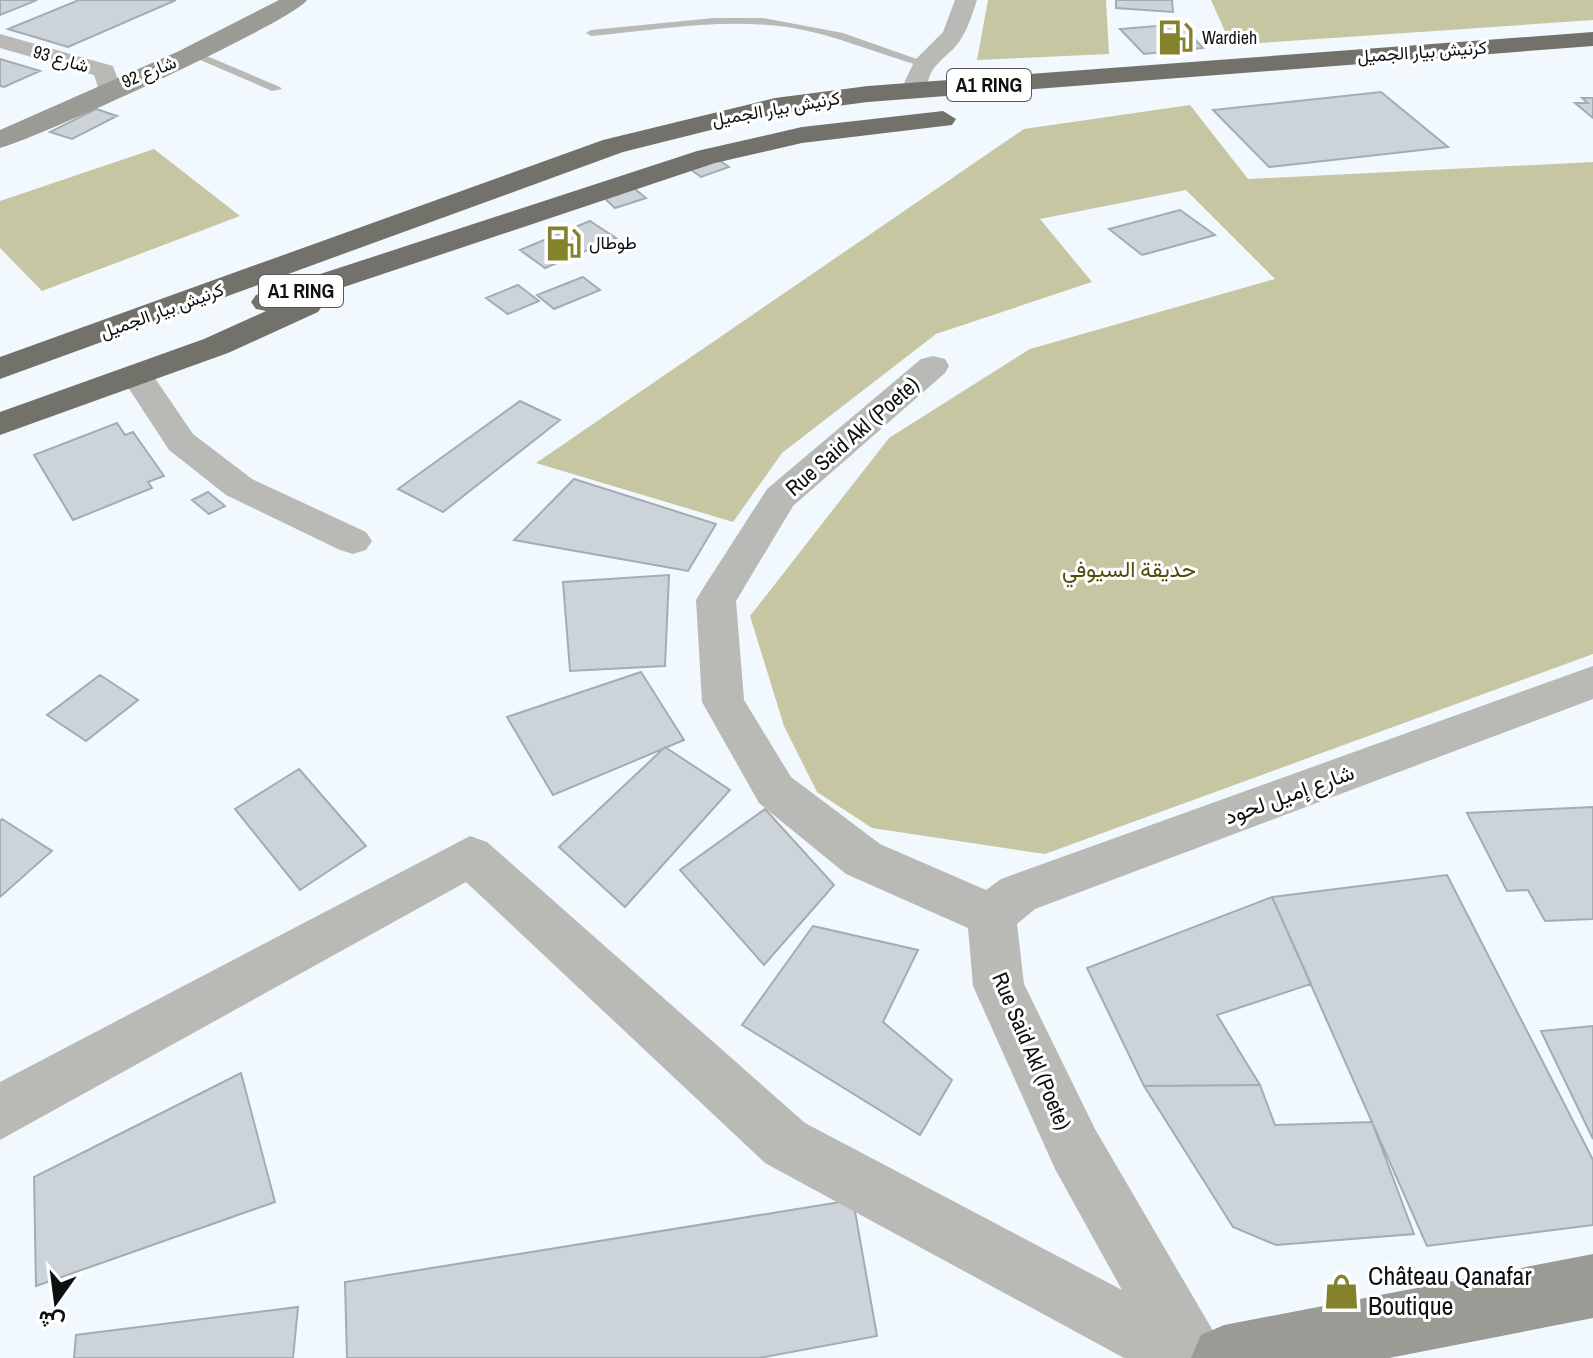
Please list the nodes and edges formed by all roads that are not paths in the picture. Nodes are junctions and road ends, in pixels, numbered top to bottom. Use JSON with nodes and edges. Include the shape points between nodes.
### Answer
{"nodes":[{"id":1,"x":296,"y":0,"type":"edge"},
{"id":2,"x":966,"y":0,"type":"edge"},
{"id":3,"x":591,"y":33,"type":"dead end"},
{"id":4,"x":1593,"y":39,"type":"edge"},
{"id":5,"x":0,"y":41,"type":"edge"},
{"id":6,"x":195,"y":54,"type":"junction"},
{"id":7,"x":922,"y":63,"type":"junction"},
{"id":8,"x":109,"y":88,"type":"junction"},
{"id":9,"x":276,"y":89,"type":"dead end"},
{"id":10,"x":922,"y":90,"type":"junction"},
{"id":11,"x":972,"y":116,"type":"dead end"},
{"id":12,"x":0,"y":140,"type":"edge"},
{"id":13,"x":403,"y":221,"type":"junction"},
{"id":14,"x":433,"y":248,"type":"junction"},
{"id":15,"x":170,"y":320,"type":"junction"},
{"id":16,"x":0,"y":346,"type":"edge"},
{"id":17,"x":933,"y":366,"type":"dead end"},
{"id":18,"x":0,"y":369,"type":"edge"},
{"id":19,"x":136,"y":375,"type":"junction"},
{"id":20,"x":0,"y":394,"type":"edge"},
{"id":21,"x":0,"y":424,"type":"edge"},
{"id":22,"x":353,"y":541,"type":"dead end"},
{"id":23,"x":1593,"y":682,"type":"edge"},
{"id":24,"x":991,"y":915,"type":"junction"},
{"id":25,"x":0,"y":1112,"type":"edge"},
{"id":26,"x":1593,"y":1286,"type":"edge"},
{"id":27,"x":1187,"y":1358,"type":"edge"},
{"id":28,"x":1194,"y":1358,"type":"edge"},
{"id":29,"x":1224,"y":1358,"type":"edge"}],
"edges":[{"from":1,"to":6,"type":"main road","name":"شارع 92"},
{"from":2,"to":7,"type":"street","via":[[958,26]]},
{"from":3,"to":7,"type":"lane","via":[[785,24],[841,35]]},
{"from":4,"to":10,"type":"highway","name":"كرنيش بيار الجميل","number":"A1 RING"},
{"from":5,"to":8,"type":"street","name":"شارع 93","via":[[105,71]]},
{"from":6,"to":8,"type":"main road","name":"شارع 92"},
{"from":6,"to":9,"type":"lane"},
{"from":7,"to":10,"type":"street","via":[[916,83]]},
{"from":8,"to":12,"type":"main road","name":"شارع 92"},
{"from":10,"to":13,"type":"highway","name":"كرنيش بيار الجميل","number":"A1 RING","via":[[775,106],[695,123],[613,146]]},
{"from":11,"to":14,"type":"highway","name":"كرنيش بيار الجميل","number":"A1 RING","via":[[840,129],[758,144]]},
{"from":13,"to":15,"type":"highway","name":"كرنيش بيار الجميل","number":"A1 RING"},
{"from":13,"to":16,"type":"highway","via":[[150,294]]},
{"from":14,"to":15,"type":"highway","name":"كرنيش بيار الجميل","number":"A1 RING"},
{"from":14,"to":19,"type":"highway","via":[[216,346]]},
{"from":15,"to":18,"type":"highway","name":"كرنيش بيار الجميل","number":"A1 RING"},
{"from":15,"to":20,"type":"highway","name":"كرنيش بيار الجميل","number":"A1 RING"},
{"from":17,"to":24,"type":"street","name":"Rue Said Akl (Poete)","via":[[780,498],[716,600],[723,702],[775,790],[863,859]]},
{"from":19,"to":21,"type":"highway"},
{"from":19,"to":22,"type":"street","via":[[181,442],[239,487]]},
{"from":23,"to":24,"type":"street","name":"شارع إميل لحود","via":[[1018,894]]},
{"from":24,"to":28,"type":"street","name":"Rue Said Akl (Poete)","via":[[993,957],[1005,1000],[1075,1149]]},
{"from":25,"to":27,"type":"street","via":[[470,856],[785,1143]]},
{"from":26,"to":29,"type":"main road"}]}
